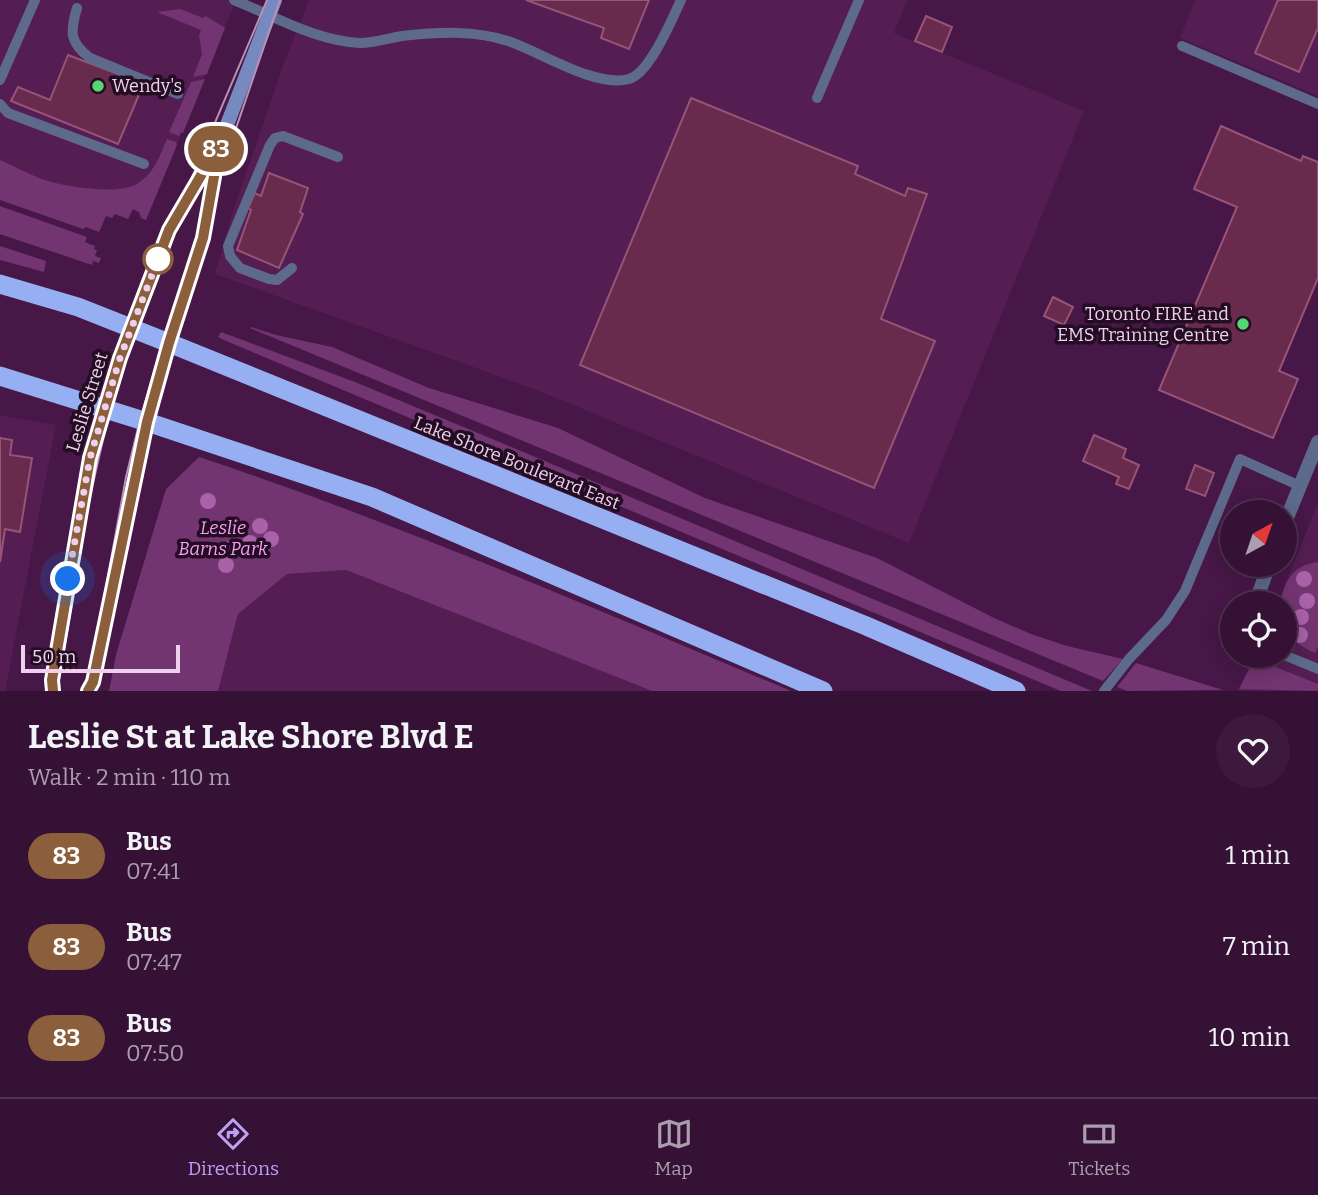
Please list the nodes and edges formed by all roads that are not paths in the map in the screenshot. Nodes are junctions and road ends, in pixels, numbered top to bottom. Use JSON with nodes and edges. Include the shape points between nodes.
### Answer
{"nodes":[{"id":1,"x":35,"y":0,"type":"edge"},
{"id":2,"x":234,"y":0,"type":"edge"},
{"id":3,"x":275,"y":0,"type":"edge"},
{"id":4,"x":681,"y":0,"type":"edge"},
{"id":5,"x":859,"y":0,"type":"edge"},
{"id":6,"x":77,"y":8,"type":"dead end"},
{"id":7,"x":269,"y":14,"type":"junction"},
{"id":8,"x":1182,"y":46,"type":"dead end"},
{"id":9,"x":0,"y":80,"type":"edge"},
{"id":10,"x":178,"y":94,"type":"dead end"},
{"id":11,"x":817,"y":99,"type":"dead end"},
{"id":12,"x":0,"y":104,"type":"edge"},
{"id":13,"x":1318,"y":104,"type":"edge"},
{"id":14,"x":220,"y":143,"type":"junction"},
{"id":15,"x":338,"y":157,"type":"dead end"},
{"id":16,"x":144,"y":164,"type":"dead end"},
{"id":17,"x":292,"y":268,"type":"dead end"},
{"id":18,"x":0,"y":284,"type":"edge"},
{"id":19,"x":131,"y":328,"type":"junction"},
{"id":20,"x":169,"y":343,"type":"junction"},
{"id":21,"x":0,"y":376,"type":"edge"},
{"id":22,"x":105,"y":408,"type":"junction"},
{"id":23,"x":147,"y":422,"type":"junction"},
{"id":24,"x":1318,"y":442,"type":"edge"},
{"id":25,"x":1300,"y":486,"type":"junction"},
{"id":26,"x":1294,"y":500,"type":"edge"},
{"id":27,"x":1297,"y":660,"type":"edge"},
{"id":28,"x":1318,"y":669,"type":"edge"},
{"id":29,"x":53,"y":691,"type":"edge"},
{"id":30,"x":88,"y":691,"type":"edge"},
{"id":31,"x":823,"y":691,"type":"edge"},
{"id":32,"x":1016,"y":691,"type":"edge"},
{"id":33,"x":1104,"y":691,"type":"edge"}],
"edges":[{"from":1,"to":9,"type":"lane"},
{"from":2,"to":7,"type":"lane"},
{"from":3,"to":7,"type":"main road","name":"Leslie Street"},
{"from":4,"to":7,"type":"lane","via":[[646,64],[633,78],[618,81],[587,74],[507,40],[459,31],[361,43],[324,37]]},
{"from":5,"to":11,"type":"lane"},
{"from":6,"to":10,"type":"lane","via":[[73,41],[78,49]]},
{"from":7,"to":14,"type":"main road","name":"Leslie Street"},
{"from":8,"to":13,"type":"lane"},
{"from":12,"to":16,"type":"lane","via":[[8,113]]},
{"from":14,"to":19,"type":"main road","name":"Leslie Street","via":[[169,230]]},
{"from":14,"to":20,"type":"main road","name":"Leslie Street","via":[[203,238]]},
{"from":15,"to":17,"type":"lane","via":[[283,136],[275,138],[228,246],[240,268],[269,279]]},
{"from":18,"to":19,"type":"highway","name":"Lake Shore Boulevard East"},
{"from":19,"to":20,"type":"highway","name":"Lake Shore Boulevard East"},
{"from":19,"to":22,"type":"main road","name":"Leslie Street"},
{"from":20,"to":23,"type":"street","name":"Leslie Street"},
{"from":20,"to":32,"type":"highway","name":"Lake Shore Boulevard East"},
{"from":21,"to":22,"type":"highway"},
{"from":22,"to":23,"type":"highway"},
{"from":22,"to":29,"type":"main road","name":"Leslie Street","via":[[87,471]]},
{"from":23,"to":30,"type":"main road","name":"Leslie Street"},
{"from":23,"to":31,"type":"highway","via":[[372,497]]},
{"from":24,"to":25,"type":"street"},
{"from":25,"to":26,"type":"street"},
{"from":25,"to":33,"type":"lane","via":[[1240,459],[1185,591]]},
{"from":27,"to":28,"type":"lane"}]}
